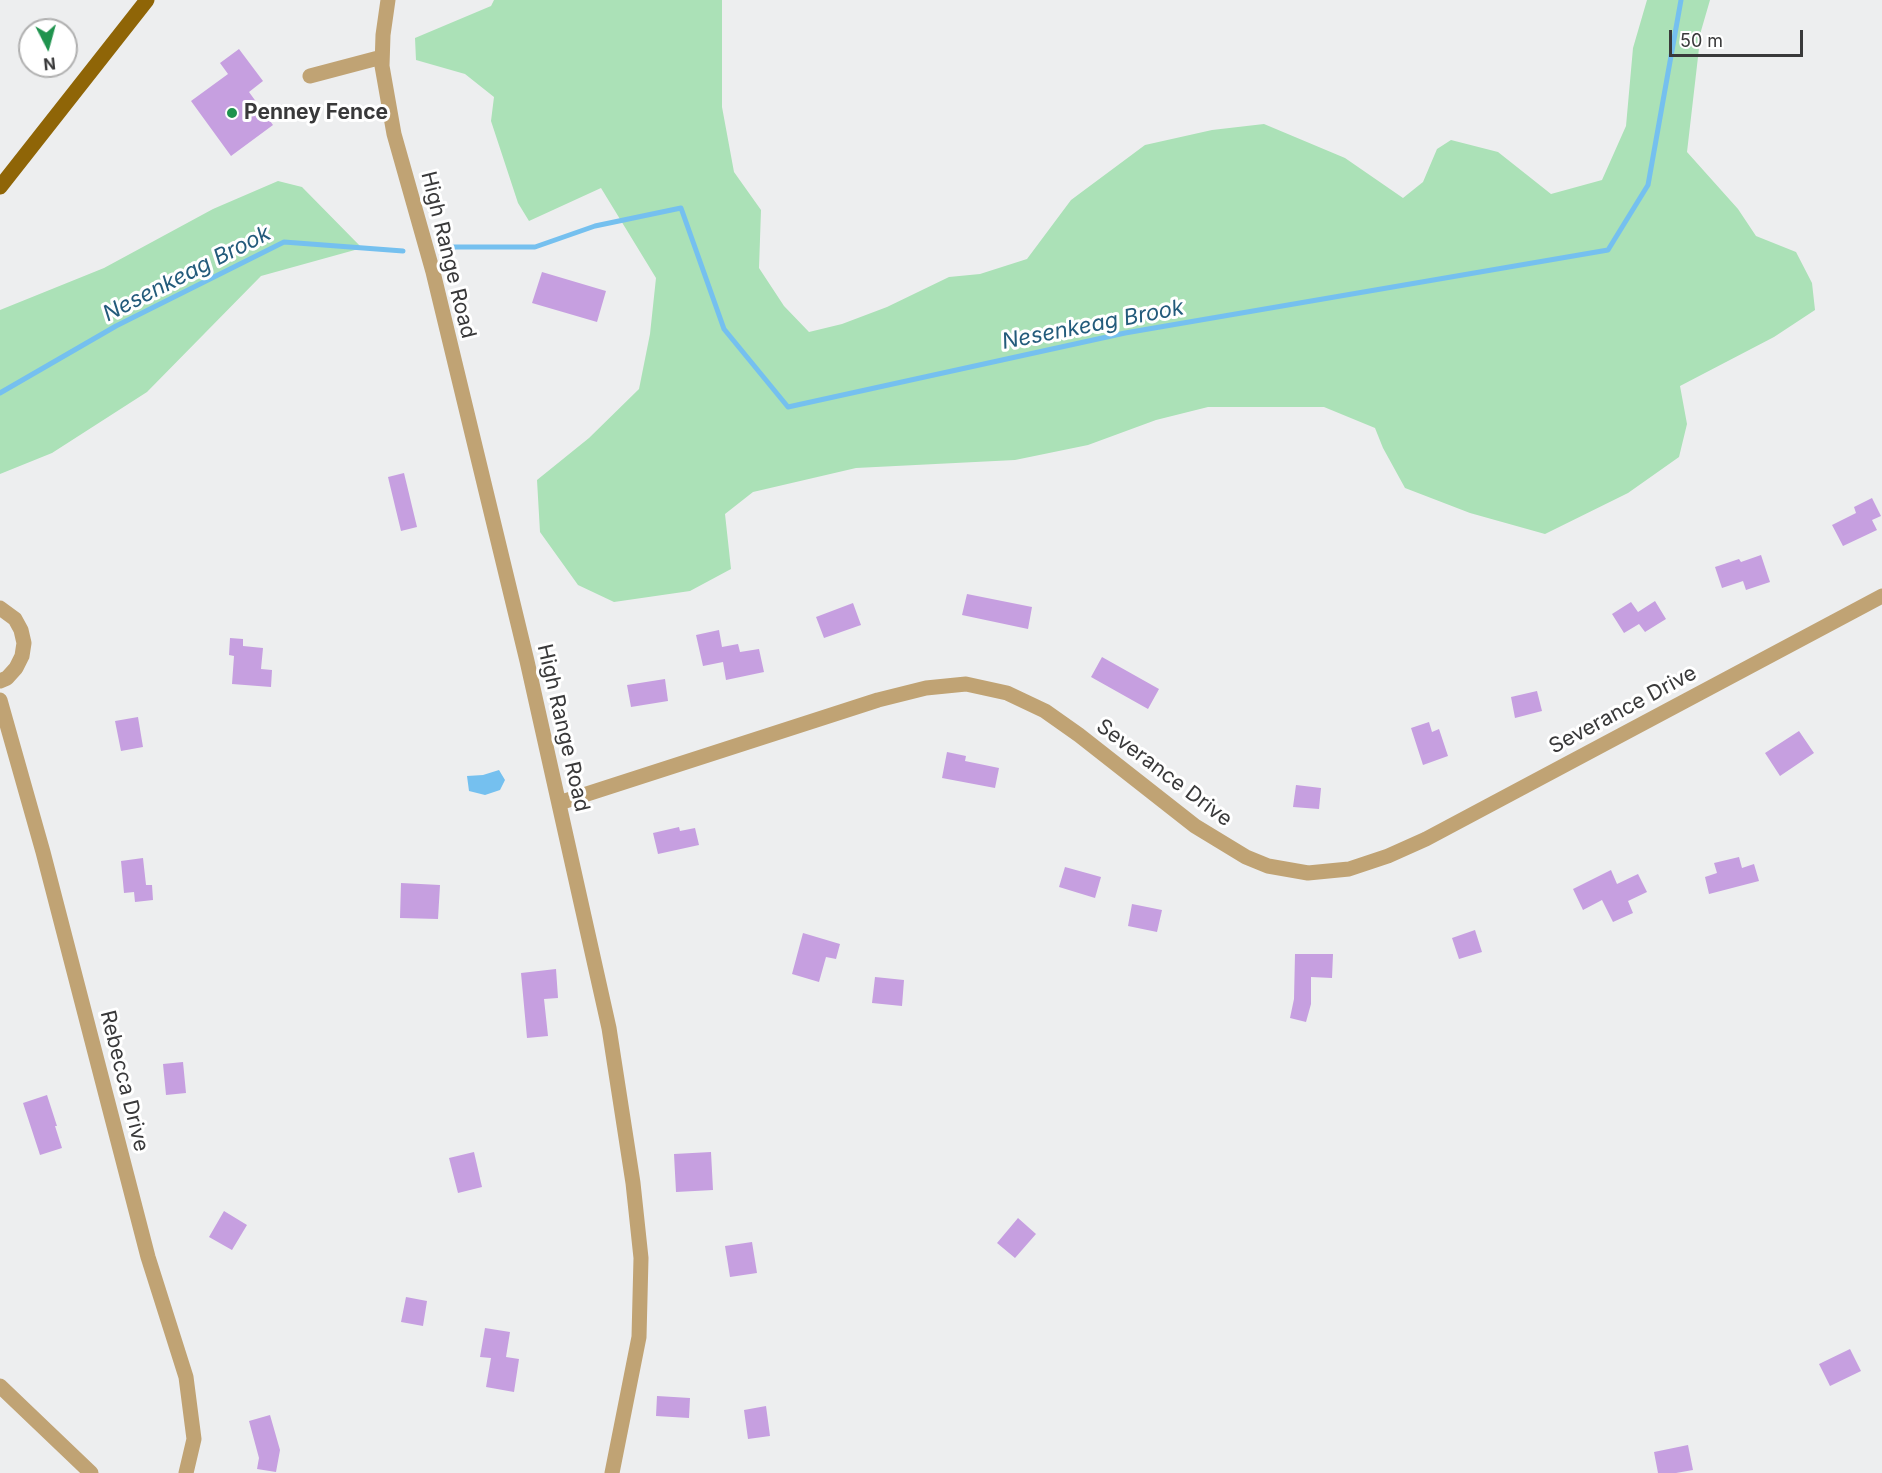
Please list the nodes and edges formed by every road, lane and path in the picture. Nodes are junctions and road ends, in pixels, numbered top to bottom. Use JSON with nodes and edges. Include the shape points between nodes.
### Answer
{"nodes":[{"id":1,"x":147,"y":0,"type":"edge"},
{"id":2,"x":388,"y":0,"type":"edge"},
{"id":3,"x":382,"y":57,"type":"junction"},
{"id":4,"x":310,"y":76,"type":"dead end"},
{"id":5,"x":0,"y":187,"type":"edge"},
{"id":6,"x":1882,"y":596,"type":"edge"},
{"id":7,"x":0,"y":608,"type":"edge"},
{"id":8,"x":0,"y":681,"type":"edge"},
{"id":9,"x":0,"y":700,"type":"edge"},
{"id":10,"x":559,"y":803,"type":"junction"},
{"id":11,"x":0,"y":1386,"type":"edge"},
{"id":12,"x":91,"y":1473,"type":"edge"},
{"id":13,"x":186,"y":1473,"type":"edge"},
{"id":14,"x":612,"y":1473,"type":"edge"}],
"edges":[{"from":1,"to":5,"type":"main road"},
{"from":2,"to":3,"type":"street","name":"High Range Road"},
{"from":3,"to":4,"type":"street"},
{"from":3,"to":10,"type":"street","name":"High Range Road","via":[[394,134],[433,272]]},
{"from":6,"to":10,"type":"street","name":"Severance Drive","via":[[1426,839],[1348,869],[1298,872],[1248,858],[1195,826],[1045,711],[1007,693],[966,684],[926,688],[878,700]]},
{"from":7,"to":8,"type":"street","via":[[15,619],[24,643],[16,668]]},
{"from":9,"to":13,"type":"street","name":"Rebecca Drive","via":[[148,1257],[186,1377],[194,1439]]},
{"from":10,"to":14,"type":"street","name":"High Range Road","via":[[609,1028],[641,1258],[639,1337]]},
{"from":11,"to":12,"type":"street"}]}
